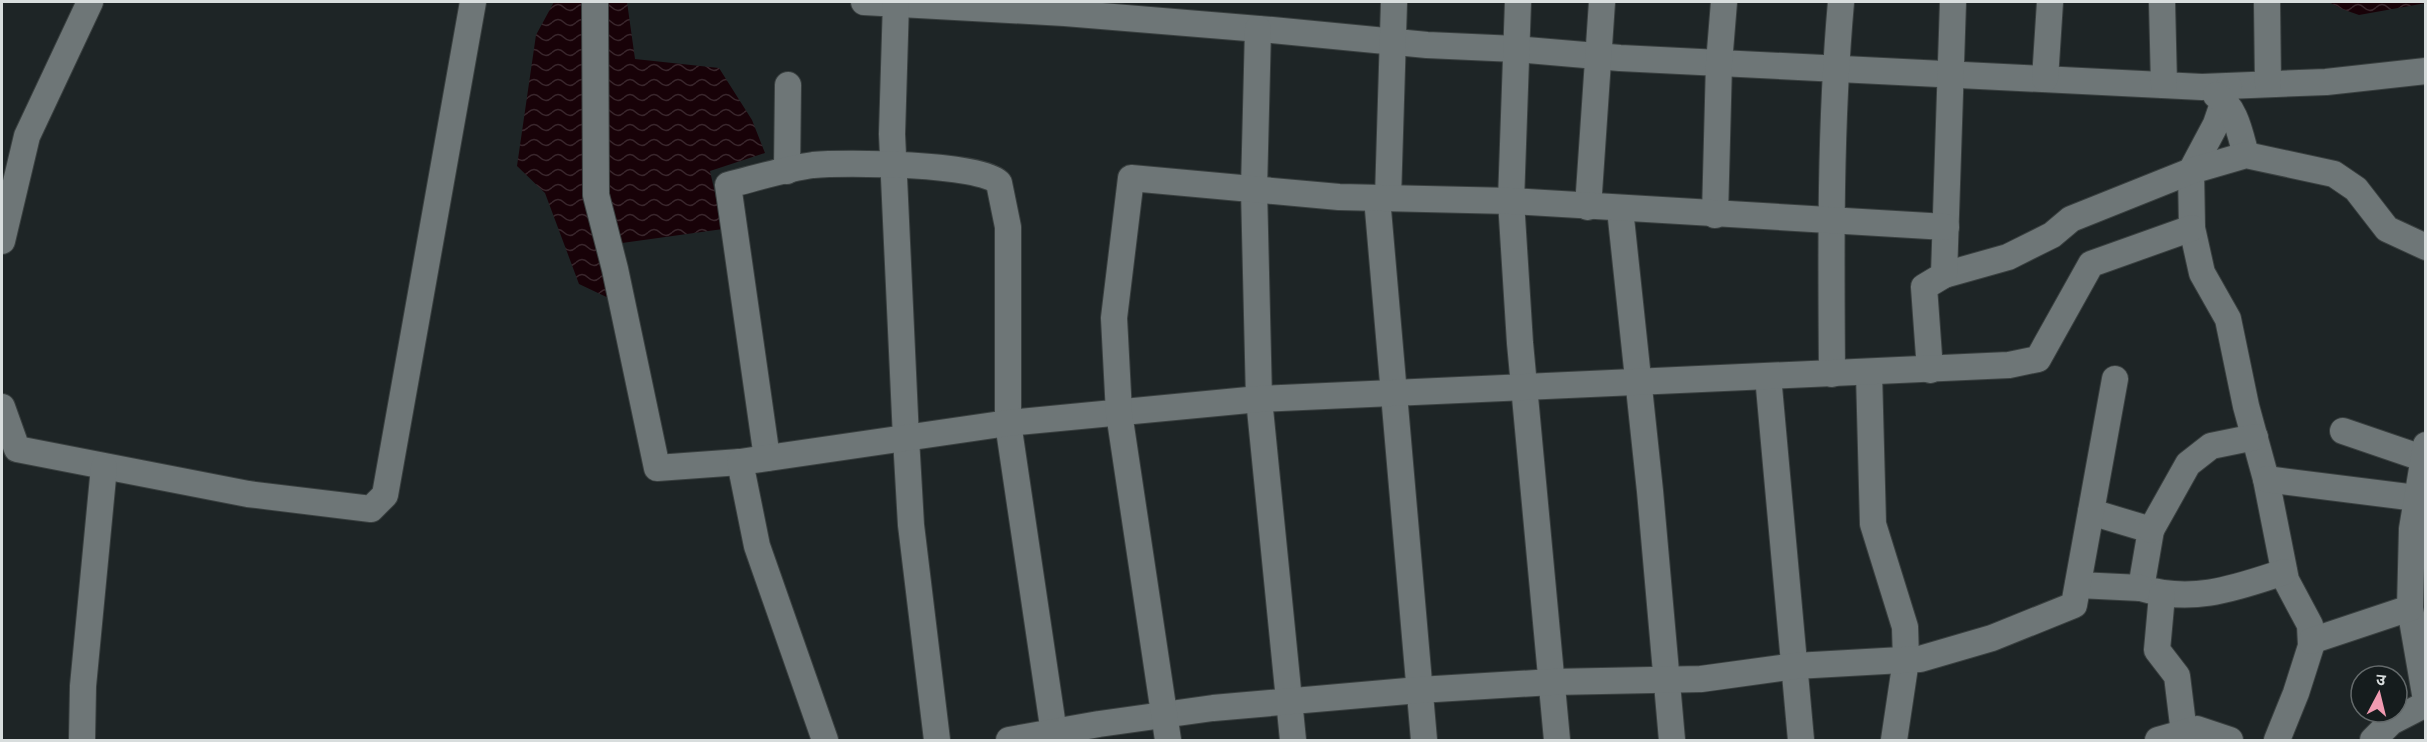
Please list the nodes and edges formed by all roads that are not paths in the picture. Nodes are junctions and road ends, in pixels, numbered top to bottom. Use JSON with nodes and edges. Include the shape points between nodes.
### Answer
{"nodes":[{"id":1,"x":90,"y":2,"type":"edge"},
{"id":2,"x":473,"y":2,"type":"edge"},
{"id":3,"x":595,"y":2,"type":"edge"},
{"id":4,"x":864,"y":2,"type":"edge"},
{"id":5,"x":1394,"y":2,"type":"edge"},
{"id":6,"x":1518,"y":2,"type":"edge"},
{"id":7,"x":1602,"y":2,"type":"edge"},
{"id":8,"x":1724,"y":2,"type":"edge"},
{"id":9,"x":1840,"y":2,"type":"edge"},
{"id":10,"x":1953,"y":2,"type":"edge"},
{"id":11,"x":2050,"y":2,"type":"edge"},
{"id":12,"x":2162,"y":2,"type":"edge"},
{"id":13,"x":2268,"y":2,"type":"edge"},
{"id":14,"x":896,"y":3,"type":"edge"},
{"id":15,"x":1156,"y":11,"type":"edge"},
{"id":16,"x":1258,"y":28,"type":"junction"},
{"id":17,"x":1392,"y":42,"type":"junction"},
{"id":18,"x":1516,"y":49,"type":"junction"},
{"id":19,"x":1598,"y":57,"type":"junction"},
{"id":20,"x":1719,"y":63,"type":"junction"},
{"id":21,"x":1835,"y":69,"type":"junction"},
{"id":22,"x":2426,"y":71,"type":"edge"},
{"id":23,"x":1951,"y":76,"type":"junction"},
{"id":24,"x":2045,"y":79,"type":"junction"},
{"id":25,"x":2268,"y":84,"type":"junction"},
{"id":26,"x":788,"y":85,"type":"dead end"},
{"id":27,"x":2164,"y":85,"type":"junction"},
{"id":28,"x":2226,"y":93,"type":"junction"},
{"id":29,"x":2246,"y":155,"type":"junction"},
{"id":30,"x":894,"y":163,"type":"junction"},
{"id":31,"x":787,"y":171,"type":"junction"},
{"id":32,"x":2191,"y":171,"type":"junction"},
{"id":33,"x":1254,"y":189,"type":"junction"},
{"id":34,"x":1382,"y":198,"type":"junction"},
{"id":35,"x":1511,"y":201,"type":"junction"},
{"id":36,"x":1587,"y":207,"type":"junction"},
{"id":37,"x":1620,"y":209,"type":"junction"},
{"id":38,"x":1715,"y":215,"type":"junction"},
{"id":39,"x":1831,"y":222,"type":"junction"},
{"id":40,"x":1946,"y":227,"type":"junction"},
{"id":41,"x":2192,"y":228,"type":"junction"},
{"id":42,"x":2,"y":241,"type":"edge"},
{"id":43,"x":2426,"y":247,"type":"edge"},
{"id":44,"x":1944,"y":275,"type":"junction"},
{"id":45,"x":1930,"y":370,"type":"junction"},
{"id":46,"x":1869,"y":373,"type":"junction"},
{"id":47,"x":1832,"y":374,"type":"junction"},
{"id":48,"x":1768,"y":376,"type":"junction"},
{"id":49,"x":2115,"y":379,"type":"dead end"},
{"id":50,"x":1637,"y":382,"type":"junction"},
{"id":51,"x":1524,"y":387,"type":"junction"},
{"id":52,"x":1394,"y":393,"type":"junction"},
{"id":53,"x":1259,"y":399,"type":"junction"},
{"id":54,"x":2,"y":407,"type":"edge"},
{"id":55,"x":1119,"y":413,"type":"junction"},
{"id":56,"x":1008,"y":423,"type":"junction"},
{"id":57,"x":2343,"y":431,"type":"dead end"},
{"id":58,"x":2255,"y":437,"type":"junction"},
{"id":59,"x":906,"y":438,"type":"junction"},
{"id":60,"x":2424,"y":452,"type":"edge"},
{"id":61,"x":767,"y":458,"type":"junction"},
{"id":62,"x":740,"y":462,"type":"junction"},
{"id":63,"x":104,"y":467,"type":"junction"},
{"id":64,"x":2266,"y":479,"type":"junction"},
{"id":65,"x":2416,"y":498,"type":"junction"},
{"id":66,"x":2091,"y":512,"type":"junction"},
{"id":67,"x":2151,"y":530,"type":"junction"},
{"id":68,"x":2284,"y":572,"type":"junction"},
{"id":69,"x":2078,"y":585,"type":"junction"},
{"id":70,"x":2152,"y":591,"type":"junction"},
{"id":71,"x":2409,"y":608,"type":"junction"},
{"id":72,"x":2311,"y":641,"type":"junction"},
{"id":73,"x":1906,"y":660,"type":"junction"},
{"id":74,"x":1795,"y":666,"type":"junction"},
{"id":75,"x":1666,"y":680,"type":"junction"},
{"id":76,"x":1552,"y":682,"type":"junction"},
{"id":77,"x":1419,"y":690,"type":"junction"},
{"id":78,"x":1290,"y":702,"type":"junction"},
{"id":79,"x":2426,"y":702,"type":"edge"},
{"id":80,"x":1165,"y":715,"type":"junction"},
{"id":81,"x":2184,"y":733,"type":"junction"},
{"id":82,"x":1054,"y":737,"type":"edge"},
{"id":83,"x":81,"y":741,"type":"edge"},
{"id":84,"x":825,"y":741,"type":"edge"},
{"id":85,"x":937,"y":741,"type":"edge"},
{"id":86,"x":1009,"y":741,"type":"edge"},
{"id":87,"x":1168,"y":741,"type":"edge"},
{"id":88,"x":1293,"y":741,"type":"edge"},
{"id":89,"x":1424,"y":741,"type":"edge"},
{"id":90,"x":1557,"y":741,"type":"edge"},
{"id":91,"x":1672,"y":741,"type":"edge"},
{"id":92,"x":1801,"y":741,"type":"edge"},
{"id":93,"x":1894,"y":741,"type":"edge"},
{"id":94,"x":2158,"y":741,"type":"edge"},
{"id":95,"x":2230,"y":741,"type":"edge"},
{"id":96,"x":2277,"y":741,"type":"edge"},
{"id":97,"x":2373,"y":741,"type":"edge"}],
"edges":[{"from":1,"to":42,"type":"street","via":[[27,136]]},
{"from":2,"to":63,"type":"street","via":[[385,495],[371,509],[248,494]]},
{"from":3,"to":62,"type":"street","via":[[596,195],[657,468]]},
{"from":4,"to":14,"type":"street"},
{"from":5,"to":17,"type":"street"},
{"from":6,"to":18,"type":"street"},
{"from":7,"to":19,"type":"street"},
{"from":8,"to":20,"type":"street"},
{"from":9,"to":21,"type":"street"},
{"from":10,"to":23,"type":"street"},
{"from":11,"to":24,"type":"street"},
{"from":12,"to":27,"type":"street"},
{"from":13,"to":25,"type":"street"},
{"from":14,"to":15,"type":"street","via":[[1065,13]]},
{"from":14,"to":30,"type":"street"},
{"from":15,"to":16,"type":"street"},
{"from":16,"to":17,"type":"street"},
{"from":16,"to":33,"type":"street"},
{"from":17,"to":18,"type":"street"},
{"from":17,"to":34,"type":"street"},
{"from":18,"to":19,"type":"street"},
{"from":18,"to":35,"type":"street"},
{"from":19,"to":20,"type":"street"},
{"from":19,"to":36,"type":"street"},
{"from":20,"to":21,"type":"street"},
{"from":20,"to":38,"type":"street"},
{"from":21,"to":23,"type":"street"},
{"from":21,"to":39,"type":"street"},
{"from":22,"to":25,"type":"street"},
{"from":23,"to":24,"type":"street"},
{"from":23,"to":40,"type":"street"},
{"from":24,"to":27,"type":"street"},
{"from":25,"to":28,"type":"street"},
{"from":26,"to":31,"type":"street"},
{"from":27,"to":28,"type":"street"},
{"from":28,"to":29,"type":"street"},
{"from":28,"to":32,"type":"street","via":[[2216,124]]},
{"from":29,"to":32,"type":"street"},
{"from":29,"to":43,"type":"street","via":[[2334,174],[2356,189],[2387,229]]},
{"from":30,"to":31,"type":"street","via":[[814,165]]},
{"from":30,"to":56,"type":"street","via":[[977,173],[999,183],[1008,227]]},
{"from":30,"to":59,"type":"street"},
{"from":31,"to":61,"type":"street","via":[[728,185]]},
{"from":32,"to":41,"type":"street"},
{"from":32,"to":44,"type":"street","via":[[2072,219],[2052,235],[2008,257]]},
{"from":33,"to":34,"type":"street"},
{"from":33,"to":53,"type":"street"},
{"from":33,"to":55,"type":"street","via":[[1131,178],[1114,318]]},
{"from":34,"to":35,"type":"street"},
{"from":34,"to":52,"type":"street"},
{"from":35,"to":36,"type":"street"},
{"from":35,"to":51,"type":"street"},
{"from":36,"to":37,"type":"street"},
{"from":37,"to":38,"type":"street"},
{"from":37,"to":50,"type":"street"},
{"from":38,"to":39,"type":"street"},
{"from":39,"to":40,"type":"street"},
{"from":39,"to":47,"type":"street"},
{"from":40,"to":44,"type":"street"},
{"from":41,"to":45,"type":"street","via":[[2091,264],[2038,359],[2009,365]]},
{"from":41,"to":58,"type":"street","via":[[2202,273],[2228,319]]},
{"from":44,"to":45,"type":"street","via":[[1924,287]]},
{"from":45,"to":46,"type":"street"},
{"from":46,"to":47,"type":"street"},
{"from":46,"to":73,"type":"street","via":[[1873,524],[1905,627]]},
{"from":47,"to":48,"type":"street"},
{"from":48,"to":50,"type":"street"},
{"from":48,"to":74,"type":"street"},
{"from":49,"to":66,"type":"street"},
{"from":50,"to":51,"type":"street"},
{"from":50,"to":75,"type":"street"},
{"from":51,"to":52,"type":"street"},
{"from":51,"to":76,"type":"street"},
{"from":52,"to":53,"type":"street"},
{"from":52,"to":77,"type":"street"},
{"from":53,"to":55,"type":"street"},
{"from":53,"to":78,"type":"street"},
{"from":54,"to":63,"type":"street","via":[[17,449]]},
{"from":55,"to":56,"type":"street"},
{"from":55,"to":80,"type":"street"},
{"from":56,"to":59,"type":"street"},
{"from":56,"to":82,"type":"street"},
{"from":57,"to":60,"type":"street"},
{"from":58,"to":64,"type":"street"},
{"from":58,"to":67,"type":"street","via":[[2211,446],[2188,464]]},
{"from":59,"to":61,"type":"street"},
{"from":59,"to":85,"type":"street","via":[[911,525]]},
{"from":60,"to":65,"type":"street"},
{"from":61,"to":62,"type":"street"},
{"from":62,"to":84,"type":"street","via":[[757,546]]},
{"from":63,"to":83,"type":"street"},
{"from":64,"to":65,"type":"street"},
{"from":64,"to":68,"type":"street"},
{"from":65,"to":71,"type":"street"},
{"from":66,"to":67,"type":"street"},
{"from":66,"to":69,"type":"street"},
{"from":67,"to":70,"type":"street"},
{"from":68,"to":70,"type":"street","via":[[2219,593]]},
{"from":68,"to":72,"type":"street","via":[[2310,625]]},
{"from":69,"to":70,"type":"street"},
{"from":69,"to":73,"type":"street","via":[[2074,605],[1992,638]]},
{"from":70,"to":81,"type":"street","via":[[2157,650],[2177,676]]},
{"from":71,"to":72,"type":"street"},
{"from":71,"to":79,"type":"street"},
{"from":72,"to":96,"type":"street"},
{"from":73,"to":74,"type":"street"},
{"from":73,"to":93,"type":"street"},
{"from":74,"to":75,"type":"street"},
{"from":74,"to":92,"type":"street"},
{"from":75,"to":76,"type":"street"},
{"from":75,"to":91,"type":"street"},
{"from":76,"to":77,"type":"street"},
{"from":76,"to":90,"type":"street"},
{"from":77,"to":78,"type":"street"},
{"from":77,"to":89,"type":"street"},
{"from":78,"to":80,"type":"street"},
{"from":78,"to":88,"type":"street"},
{"from":79,"to":97,"type":"street","via":[[2391,722]]},
{"from":80,"to":82,"type":"street"},
{"from":80,"to":87,"type":"street"},
{"from":81,"to":94,"type":"street"},
{"from":81,"to":95,"type":"street","via":[[2197,729]]},
{"from":82,"to":86,"type":"street"}]}
